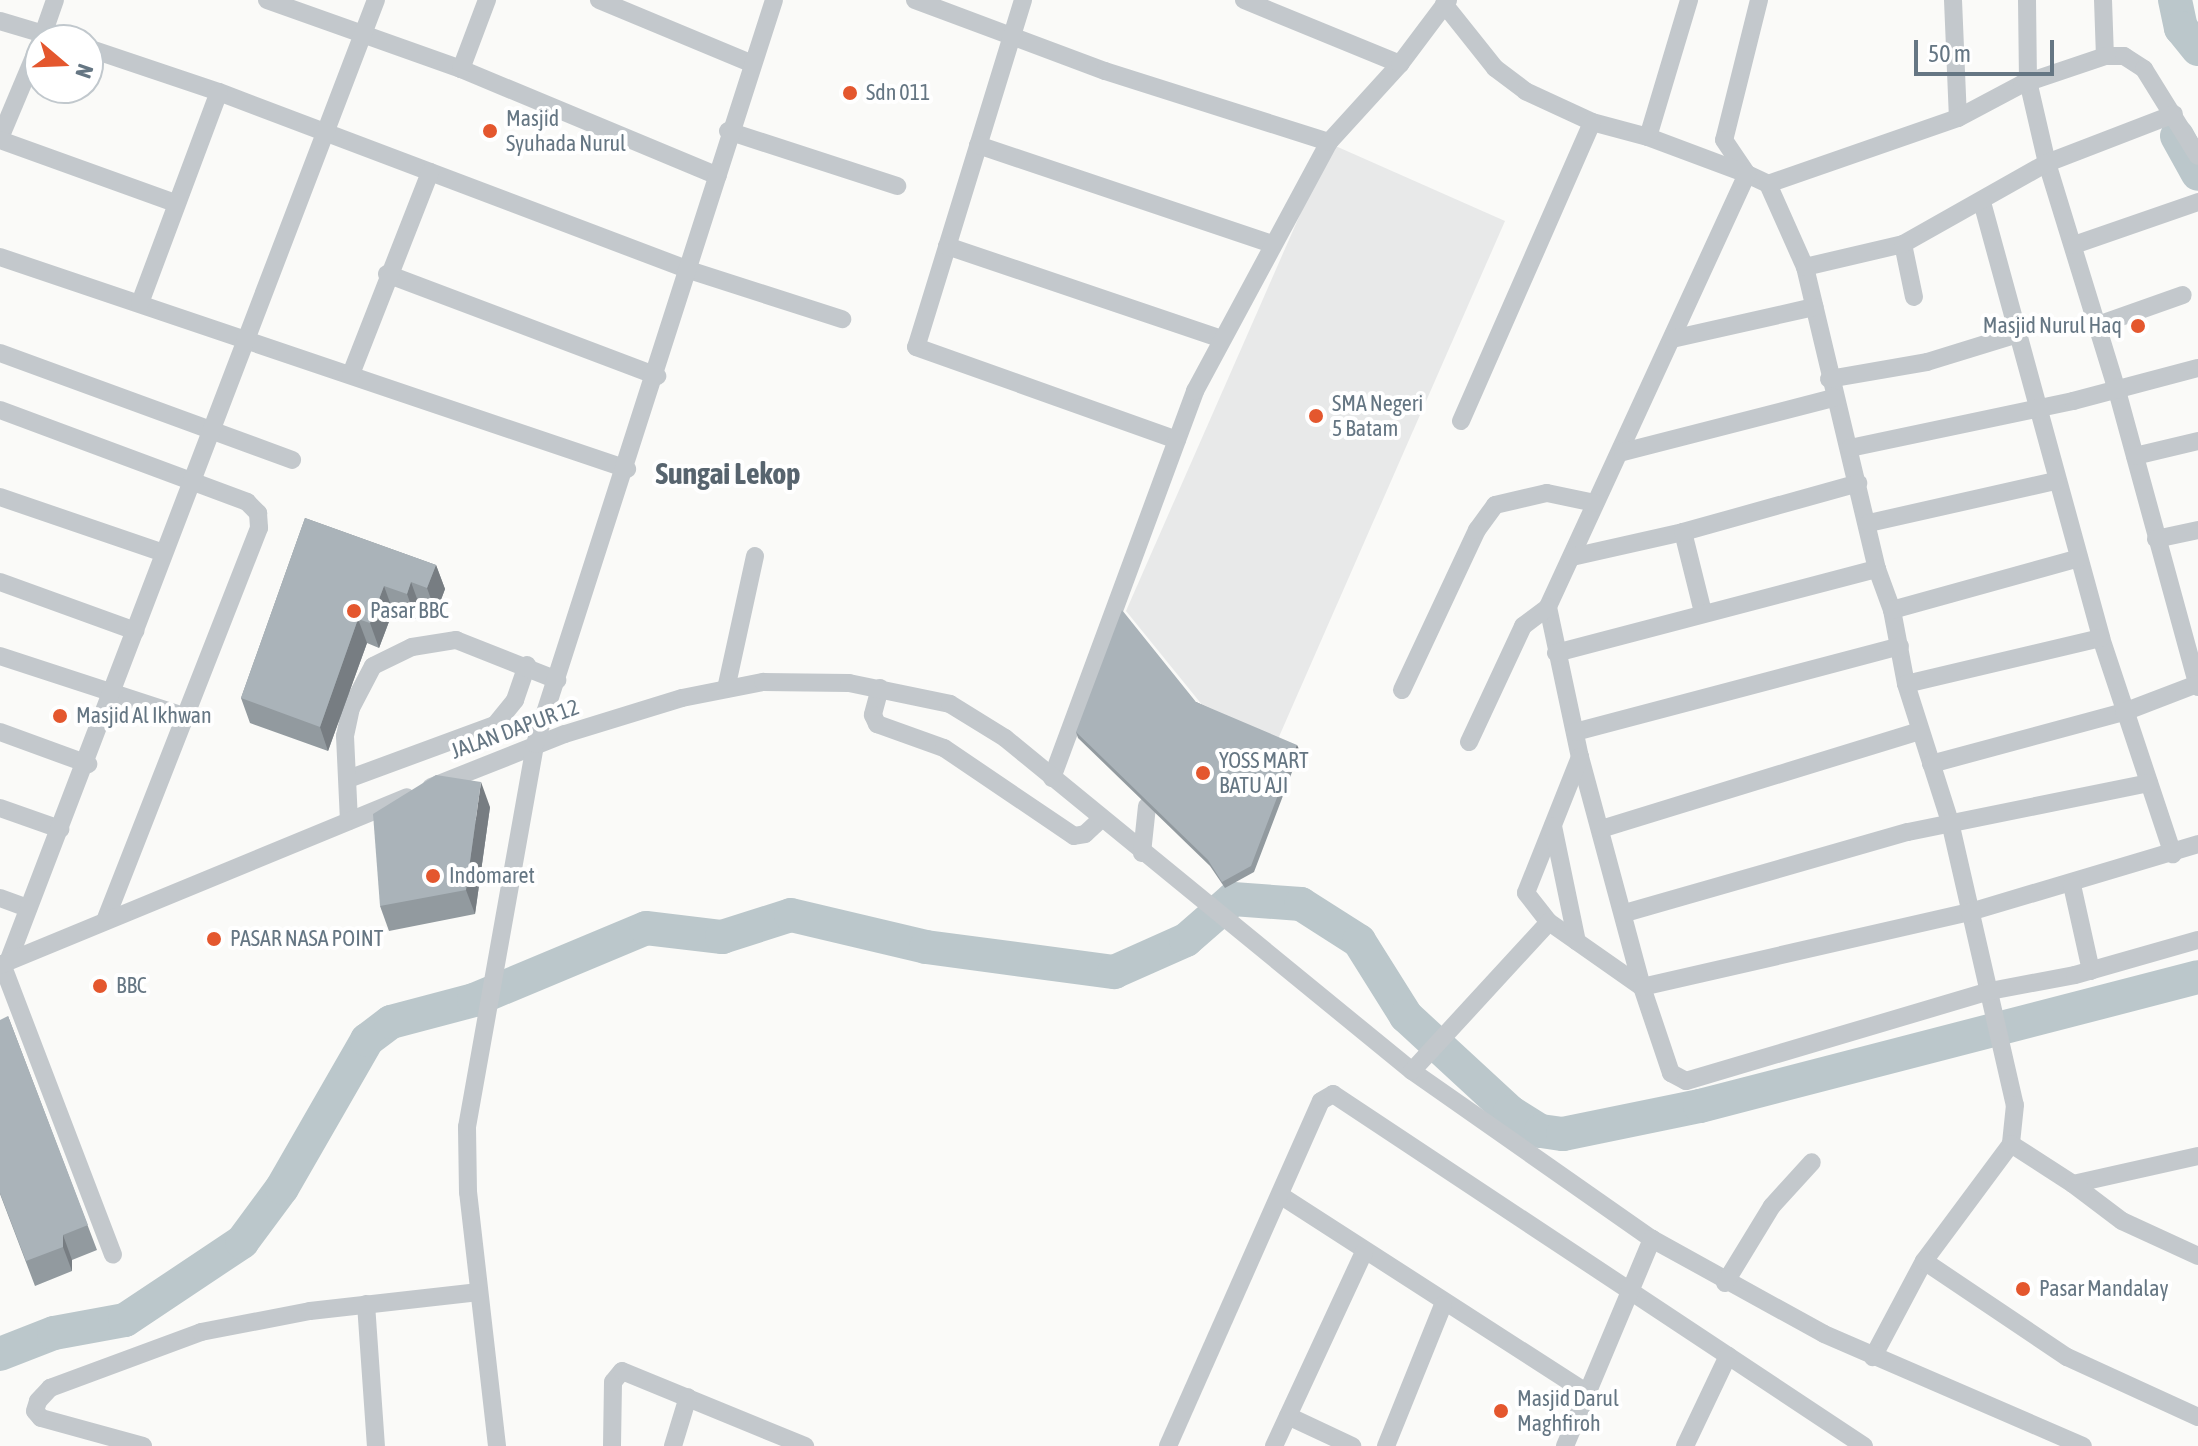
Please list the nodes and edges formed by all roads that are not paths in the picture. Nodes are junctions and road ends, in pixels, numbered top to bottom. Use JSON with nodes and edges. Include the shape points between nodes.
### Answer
{"nodes":[{"id":1,"x":55,"y":0,"type":"edge"},
{"id":2,"x":267,"y":0,"type":"edge"},
{"id":3,"x":376,"y":0,"type":"edge"},
{"id":4,"x":487,"y":0,"type":"edge"},
{"id":5,"x":599,"y":0,"type":"edge"},
{"id":6,"x":774,"y":0,"type":"edge"},
{"id":7,"x":915,"y":0,"type":"edge"},
{"id":8,"x":1023,"y":0,"type":"edge"},
{"id":9,"x":1244,"y":0,"type":"edge"},
{"id":10,"x":1689,"y":0,"type":"edge"},
{"id":11,"x":1759,"y":0,"type":"edge"},
{"id":12,"x":1953,"y":0,"type":"edge"},
{"id":13,"x":2027,"y":0,"type":"edge"},
{"id":14,"x":2103,"y":0,"type":"edge"},
{"id":15,"x":1446,"y":2,"type":"edge"},
{"id":16,"x":0,"y":21,"type":"edge"},
{"id":17,"x":47,"y":24,"type":"edge"},
{"id":18,"x":24,"y":31,"type":"edge"},
{"id":19,"x":366,"y":33,"type":"junction"},
{"id":20,"x":1011,"y":37,"type":"junction"},
{"id":21,"x":104,"y":53,"type":"edge"},
{"id":22,"x":2105,"y":56,"type":"junction"},
{"id":23,"x":750,"y":63,"type":"junction"},
{"id":24,"x":1400,"y":64,"type":"junction"},
{"id":25,"x":461,"y":69,"type":"junction"},
{"id":26,"x":2028,"y":81,"type":"junction"},
{"id":27,"x":24,"y":82,"type":"edge"},
{"id":28,"x":219,"y":92,"type":"junction"},
{"id":29,"x":2174,"y":114,"type":"junction"},
{"id":30,"x":1958,"y":118,"type":"junction"},
{"id":31,"x":1592,"y":122,"type":"junction"},
{"id":32,"x":728,"y":131,"type":"junction"},
{"id":33,"x":326,"y":136,"type":"junction"},
{"id":34,"x":1648,"y":137,"type":"junction"},
{"id":35,"x":0,"y":139,"type":"edge"},
{"id":36,"x":1329,"y":142,"type":"junction"},
{"id":37,"x":978,"y":145,"type":"junction"},
{"id":38,"x":2198,"y":156,"type":"edge"},
{"id":39,"x":2047,"y":163,"type":"junction"},
{"id":40,"x":430,"y":172,"type":"junction"},
{"id":41,"x":1747,"y":174,"type":"junction"},
{"id":42,"x":718,"y":176,"type":"junction"},
{"id":43,"x":1768,"y":184,"type":"junction"},
{"id":44,"x":897,"y":186,"type":"dead end"},
{"id":45,"x":1982,"y":202,"type":"junction"},
{"id":46,"x":2198,"y":202,"type":"edge"},
{"id":47,"x":175,"y":203,"type":"junction"},
{"id":48,"x":1272,"y":244,"type":"junction"},
{"id":49,"x":1903,"y":244,"type":"junction"},
{"id":50,"x":2074,"y":245,"type":"junction"},
{"id":51,"x":947,"y":246,"type":"junction"},
{"id":52,"x":0,"y":257,"type":"edge"},
{"id":53,"x":1805,"y":267,"type":"junction"},
{"id":54,"x":689,"y":270,"type":"junction"},
{"id":55,"x":387,"y":274,"type":"junction"},
{"id":56,"x":2183,"y":295,"type":"dead end"},
{"id":57,"x":1914,"y":297,"type":"dead end"},
{"id":58,"x":140,"y":303,"type":"junction"},
{"id":59,"x":1814,"y":307,"type":"junction"},
{"id":60,"x":842,"y":319,"type":"dead end"},
{"id":61,"x":2095,"y":326,"type":"junction"},
{"id":62,"x":2015,"y":335,"type":"junction"},
{"id":63,"x":246,"y":339,"type":"junction"},
{"id":64,"x":1222,"y":339,"type":"junction"},
{"id":65,"x":1672,"y":339,"type":"junction"},
{"id":66,"x":0,"y":353,"type":"edge"},
{"id":67,"x":2198,"y":368,"type":"edge"},
{"id":68,"x":351,"y":374,"type":"junction"},
{"id":69,"x":657,"y":376,"type":"junction"},
{"id":70,"x":1829,"y":379,"type":"junction"},
{"id":71,"x":2116,"y":387,"type":"junction"},
{"id":72,"x":1834,"y":398,"type":"junction"},
{"id":73,"x":2040,"y":406,"type":"junction"},
{"id":74,"x":0,"y":410,"type":"edge"},
{"id":75,"x":1461,"y":421,"type":"dead end"},
{"id":76,"x":212,"y":434,"type":"junction"},
{"id":77,"x":1177,"y":440,"type":"junction"},
{"id":78,"x":2198,"y":441,"type":"edge"},
{"id":79,"x":1850,"y":448,"type":"junction"},
{"id":80,"x":1623,"y":452,"type":"junction"},
{"id":81,"x":2135,"y":456,"type":"junction"},
{"id":82,"x":292,"y":460,"type":"dead end"},
{"id":83,"x":627,"y":469,"type":"junction"},
{"id":84,"x":192,"y":481,"type":"junction"},
{"id":85,"x":2056,"y":481,"type":"junction"},
{"id":86,"x":1858,"y":483,"type":"junction"},
{"id":87,"x":0,"y":497,"type":"edge"},
{"id":88,"x":1595,"y":503,"type":"junction"},
{"id":89,"x":1869,"y":523,"type":"junction"},
{"id":90,"x":2198,"y":530,"type":"edge"},
{"id":91,"x":1683,"y":532,"type":"junction"},
{"id":92,"x":2156,"y":539,"type":"junction"},
{"id":93,"x":164,"y":553,"type":"junction"},
{"id":94,"x":755,"y":556,"type":"dead end"},
{"id":95,"x":1572,"y":557,"type":"junction"},
{"id":96,"x":2079,"y":558,"type":"junction"},
{"id":97,"x":1877,"y":569,"type":"junction"},
{"id":98,"x":0,"y":582,"type":"edge"},
{"id":99,"x":1548,"y":607,"type":"junction"},
{"id":100,"x":1892,"y":610,"type":"junction"},
{"id":101,"x":1703,"y":612,"type":"junction"},
{"id":102,"x":135,"y":631,"type":"junction"},
{"id":103,"x":2101,"y":638,"type":"junction"},
{"id":104,"x":1900,"y":646,"type":"junction"},
{"id":105,"x":1556,"y":653,"type":"junction"},
{"id":106,"x":0,"y":656,"type":"edge"},
{"id":107,"x":527,"y":665,"type":"junction"},
{"id":108,"x":557,"y":680,"type":"junction"},
{"id":109,"x":1906,"y":684,"type":"junction"},
{"id":110,"x":2198,"y":686,"type":"edge"},
{"id":111,"x":880,"y":688,"type":"junction"},
{"id":112,"x":726,"y":689,"type":"junction"},
{"id":113,"x":1402,"y":690,"type":"dead end"},
{"id":114,"x":113,"y":696,"type":"junction"},
{"id":115,"x":2124,"y":712,"type":"junction"},
{"id":116,"x":184,"y":716,"type":"junction"},
{"id":117,"x":1919,"y":731,"type":"junction"},
{"id":118,"x":0,"y":732,"type":"edge"},
{"id":119,"x":1575,"y":732,"type":"junction"},
{"id":120,"x":1469,"y":742,"type":"dead end"},
{"id":121,"x":535,"y":744,"type":"junction"},
{"id":122,"x":1580,"y":757,"type":"junction"},
{"id":123,"x":88,"y":764,"type":"junction"},
{"id":124,"x":1931,"y":764,"type":"junction"},
{"id":125,"x":1052,"y":778,"type":"junction"},
{"id":126,"x":348,"y":779,"type":"junction"},
{"id":127,"x":2149,"y":783,"type":"junction"},
{"id":128,"x":1147,"y":806,"type":"edge"},
{"id":129,"x":0,"y":808,"type":"edge"},
{"id":130,"x":1101,"y":819,"type":"junction"},
{"id":131,"x":349,"y":821,"type":"junction"},
{"id":132,"x":1950,"y":822,"type":"junction"},
{"id":133,"x":1553,"y":826,"type":"junction"},
{"id":134,"x":60,"y":829,"type":"junction"},
{"id":135,"x":1601,"y":829,"type":"junction"},
{"id":136,"x":2198,"y":844,"type":"edge"},
{"id":137,"x":1142,"y":853,"type":"junction"},
{"id":138,"x":2173,"y":854,"type":"junction"},
{"id":139,"x":2072,"y":885,"type":"junction"},
{"id":140,"x":0,"y":898,"type":"edge"},
{"id":141,"x":28,"y":908,"type":"junction"},
{"id":142,"x":1970,"y":912,"type":"junction"},
{"id":143,"x":1625,"y":913,"type":"junction"},
{"id":144,"x":105,"y":921,"type":"junction"},
{"id":145,"x":1549,"y":922,"type":"junction"},
{"id":146,"x":2198,"y":940,"type":"edge"},
{"id":147,"x":1577,"y":942,"type":"junction"},
{"id":148,"x":4,"y":964,"type":"edge"},
{"id":149,"x":2091,"y":971,"type":"junction"},
{"id":150,"x":1642,"y":987,"type":"junction"},
{"id":151,"x":1991,"y":999,"type":"junction"},
{"id":152,"x":1418,"y":1066,"type":"junction"},
{"id":153,"x":2011,"y":1144,"type":"junction"},
{"id":154,"x":2198,"y":1156,"type":"edge"},
{"id":155,"x":1812,"y":1162,"type":"dead end"},
{"id":156,"x":2073,"y":1184,"type":"junction"},
{"id":157,"x":1283,"y":1197,"type":"junction"},
{"id":158,"x":1652,"y":1239,"type":"junction"},
{"id":159,"x":1364,"y":1252,"type":"junction"},
{"id":160,"x":113,"y":1255,"type":"dead end"},
{"id":161,"x":2198,"y":1256,"type":"edge"},
{"id":162,"x":1924,"y":1261,"type":"junction"},
{"id":163,"x":1725,"y":1283,"type":"junction"},
{"id":164,"x":479,"y":1292,"type":"junction"},
{"id":165,"x":1629,"y":1292,"type":"junction"},
{"id":166,"x":366,"y":1304,"type":"junction"},
{"id":167,"x":1443,"y":1305,"type":"junction"},
{"id":168,"x":1728,"y":1356,"type":"junction"},
{"id":169,"x":1873,"y":1357,"type":"junction"},
{"id":170,"x":1589,"y":1394,"type":"junction"},
{"id":171,"x":688,"y":1397,"type":"junction"},
{"id":172,"x":1288,"y":1416,"type":"junction"},
{"id":173,"x":2198,"y":1417,"type":"edge"},
{"id":174,"x":143,"y":1446,"type":"edge"},
{"id":175,"x":376,"y":1446,"type":"edge"},
{"id":176,"x":497,"y":1446,"type":"edge"},
{"id":177,"x":612,"y":1446,"type":"edge"},
{"id":178,"x":673,"y":1446,"type":"edge"},
{"id":179,"x":805,"y":1446,"type":"edge"},
{"id":180,"x":1168,"y":1446,"type":"edge"},
{"id":181,"x":1274,"y":1446,"type":"edge"},
{"id":182,"x":1352,"y":1446,"type":"edge"},
{"id":183,"x":1386,"y":1446,"type":"edge"},
{"id":184,"x":1565,"y":1446,"type":"edge"},
{"id":185,"x":1685,"y":1446,"type":"edge"},
{"id":186,"x":1864,"y":1446,"type":"edge"},
{"id":187,"x":2083,"y":1446,"type":"edge"}],
"edges":[{"from":1,"to":17,"type":"street"},
{"from":2,"to":19,"type":"street"},
{"from":3,"to":19,"type":"street"},
{"from":4,"to":25,"type":"street"},
{"from":5,"to":23,"type":"street"},
{"from":6,"to":23,"type":"street"},
{"from":7,"to":20,"type":"street"},
{"from":8,"to":20,"type":"street"},
{"from":9,"to":24,"type":"street"},
{"from":10,"to":34,"type":"street"},
{"from":11,"to":41,"type":"street","via":[[1724,140]]},
{"from":12,"to":30,"type":"street"},
{"from":13,"to":26,"type":"street"},
{"from":14,"to":22,"type":"street"},
{"from":15,"to":24,"type":"street"},
{"from":15,"to":31,"type":"street","via":[[1495,68],[1525,91]]},
{"from":16,"to":18,"type":"street"},
{"from":19,"to":25,"type":"street"},
{"from":19,"to":33,"type":"street"},
{"from":20,"to":36,"type":"street"},
{"from":20,"to":37,"type":"street"},
{"from":21,"to":28,"type":"street"},
{"from":22,"to":26,"type":"street"},
{"from":22,"to":29,"type":"street","via":[[2124,56],[2144,69]]},
{"from":23,"to":32,"type":"street"},
{"from":24,"to":36,"type":"street"},
{"from":25,"to":42,"type":"street"},
{"from":26,"to":30,"type":"street"},
{"from":26,"to":39,"type":"street"},
{"from":27,"to":35,"type":"street"},
{"from":28,"to":33,"type":"street"},
{"from":28,"to":47,"type":"street"},
{"from":29,"to":38,"type":"street"},
{"from":29,"to":39,"type":"street"},
{"from":30,"to":43,"type":"street"},
{"from":31,"to":34,"type":"street"},
{"from":31,"to":75,"type":"street"},
{"from":32,"to":42,"type":"street"},
{"from":32,"to":44,"type":"street"},
{"from":33,"to":40,"type":"street"},
{"from":33,"to":63,"type":"street"},
{"from":34,"to":41,"type":"street"},
{"from":35,"to":47,"type":"street"},
{"from":36,"to":48,"type":"street"},
{"from":37,"to":48,"type":"street"},
{"from":37,"to":51,"type":"street"},
{"from":39,"to":45,"type":"street"},
{"from":39,"to":50,"type":"street"},
{"from":40,"to":54,"type":"street"},
{"from":40,"to":55,"type":"street"},
{"from":41,"to":43,"type":"street"},
{"from":41,"to":65,"type":"street"},
{"from":42,"to":54,"type":"street"},
{"from":43,"to":53,"type":"street"},
{"from":45,"to":49,"type":"street"},
{"from":45,"to":62,"type":"street"},
{"from":46,"to":50,"type":"street"},
{"from":47,"to":58,"type":"street"},
{"from":48,"to":64,"type":"street"},
{"from":49,"to":53,"type":"street"},
{"from":49,"to":57,"type":"street"},
{"from":50,"to":61,"type":"street"},
{"from":51,"to":64,"type":"street"},
{"from":51,"to":77,"type":"street","via":[[916,347]]},
{"from":52,"to":58,"type":"street"},
{"from":53,"to":59,"type":"street"},
{"from":54,"to":60,"type":"street"},
{"from":54,"to":69,"type":"street"},
{"from":55,"to":68,"type":"street"},
{"from":55,"to":69,"type":"street"},
{"from":56,"to":61,"type":"street"},
{"from":58,"to":63,"type":"street"},
{"from":59,"to":65,"type":"street"},
{"from":59,"to":70,"type":"street"},
{"from":61,"to":71,"type":"street"},
{"from":62,"to":70,"type":"street","via":[[1927,362]]},
{"from":62,"to":73,"type":"street"},
{"from":63,"to":68,"type":"street"},
{"from":63,"to":76,"type":"street"},
{"from":64,"to":77,"type":"street"},
{"from":65,"to":80,"type":"street"},
{"from":66,"to":76,"type":"street"},
{"from":67,"to":71,"type":"street"},
{"from":68,"to":83,"type":"street"},
{"from":69,"to":83,"type":"street"},
{"from":70,"to":72,"type":"street"},
{"from":71,"to":73,"type":"street"},
{"from":71,"to":81,"type":"street"},
{"from":72,"to":79,"type":"street"},
{"from":72,"to":80,"type":"street"},
{"from":73,"to":79,"type":"street"},
{"from":73,"to":85,"type":"street"},
{"from":74,"to":84,"type":"street"},
{"from":76,"to":82,"type":"street"},
{"from":76,"to":84,"type":"street"},
{"from":77,"to":125,"type":"street"},
{"from":78,"to":81,"type":"street"},
{"from":79,"to":86,"type":"street"},
{"from":80,"to":88,"type":"street"},
{"from":81,"to":92,"type":"street"},
{"from":83,"to":108,"type":"street"},
{"from":84,"to":93,"type":"street"},
{"from":84,"to":116,"type":"street","via":[[253,506],[259,528]]},
{"from":85,"to":89,"type":"street"},
{"from":85,"to":96,"type":"street"},
{"from":86,"to":89,"type":"street"},
{"from":86,"to":91,"type":"street"},
{"from":87,"to":93,"type":"street"},
{"from":88,"to":95,"type":"street"},
{"from":88,"to":113,"type":"street","via":[[1547,493],[1495,505],[1477,530]]},
{"from":89,"to":97,"type":"street"},
{"from":90,"to":92,"type":"street"},
{"from":91,"to":95,"type":"street"},
{"from":91,"to":101,"type":"street"},
{"from":92,"to":110,"type":"street"},
{"from":93,"to":102,"type":"street"},
{"from":94,"to":112,"type":"street"},
{"from":95,"to":99,"type":"street"},
{"from":96,"to":100,"type":"street"},
{"from":96,"to":103,"type":"street"},
{"from":97,"to":100,"type":"street"},
{"from":97,"to":101,"type":"street"},
{"from":98,"to":102,"type":"street"},
{"from":99,"to":105,"type":"street"},
{"from":99,"to":120,"type":"street","via":[[1523,626]]},
{"from":100,"to":104,"type":"street"},
{"from":101,"to":105,"type":"street"},
{"from":102,"to":114,"type":"street"},
{"from":103,"to":109,"type":"street"},
{"from":103,"to":115,"type":"street"},
{"from":104,"to":109,"type":"street"},
{"from":104,"to":119,"type":"street"},
{"from":105,"to":119,"type":"street"},
{"from":106,"to":114,"type":"street"},
{"from":107,"to":108,"type":"street"},
{"from":107,"to":126,"type":"street","via":[[515,700],[495,725]]},
{"from":107,"to":126,"type":"street","via":[[456,640],[392,653],[373,666],[351,708],[345,736]]},
{"from":108,"to":121,"type":"street"},
{"from":109,"to":117,"type":"street"},
{"from":110,"to":115,"type":"street"},
{"from":111,"to":112,"type":"street","name":"JALAN DAPUR 12","via":[[763,682]]},
{"from":111,"to":125,"type":"street","name":"JALAN DAPUR 12","via":[[950,704],[978,718]]},
{"from":111,"to":130,"type":"street","via":[[873,715],[877,724],[944,748],[1074,836],[1085,834]]},
{"from":112,"to":121,"type":"street","name":"JALAN DAPUR 12"},
{"from":114,"to":116,"type":"street"},
{"from":114,"to":123,"type":"street"},
{"from":115,"to":124,"type":"street"},
{"from":115,"to":127,"type":"street"},
{"from":116,"to":144,"type":"street"},
{"from":117,"to":124,"type":"street"},
{"from":117,"to":135,"type":"street"},
{"from":118,"to":123,"type":"street"},
{"from":119,"to":122,"type":"street"},
{"from":121,"to":131,"type":"street","name":"JALAN DAPUR 12"},
{"from":121,"to":164,"type":"street","via":[[471,1090],[468,1192]]},
{"from":122,"to":133,"type":"street"},
{"from":122,"to":135,"type":"street"},
{"from":123,"to":134,"type":"street"},
{"from":124,"to":132,"type":"street"},
{"from":125,"to":130,"type":"street","name":"JALAN DAPUR 12"},
{"from":126,"to":131,"type":"street"},
{"from":127,"to":132,"type":"street"},
{"from":127,"to":138,"type":"street"},
{"from":128,"to":137,"type":"street"},
{"from":129,"to":134,"type":"street"},
{"from":130,"to":137,"type":"street","name":"JALAN DAPUR 12"},
{"from":131,"to":144,"type":"street","name":"JALAN DAPUR 12"},
{"from":132,"to":142,"type":"street"},
{"from":132,"to":143,"type":"street"},
{"from":133,"to":145,"type":"street","via":[[1526,884],[1528,902]]},
{"from":133,"to":147,"type":"street"},
{"from":134,"to":141,"type":"street"},
{"from":135,"to":143,"type":"street"},
{"from":136,"to":138,"type":"street"},
{"from":137,"to":152,"type":"street","name":"JALAN DAPUR 12"},
{"from":138,"to":139,"type":"street"},
{"from":139,"to":142,"type":"street"},
{"from":139,"to":149,"type":"street"},
{"from":140,"to":141,"type":"street"},
{"from":141,"to":148,"type":"street"},
{"from":142,"to":150,"type":"street"},
{"from":142,"to":151,"type":"street"},
{"from":143,"to":150,"type":"street"},
{"from":144,"to":148,"type":"street","name":"JALAN DAPUR 12"},
{"from":145,"to":147,"type":"street"},
{"from":145,"to":152,"type":"street"},
{"from":146,"to":149,"type":"street"},
{"from":147,"to":150,"type":"street"},
{"from":148,"to":160,"type":"street"},
{"from":149,"to":151,"type":"street"},
{"from":150,"to":151,"type":"street","via":[[1669,1069],[1686,1081]]},
{"from":151,"to":153,"type":"street","via":[[2015,1105]]},
{"from":152,"to":158,"type":"street","name":"JALAN DAPUR 12"},
{"from":153,"to":156,"type":"street"},
{"from":153,"to":162,"type":"street"},
{"from":154,"to":156,"type":"street"},
{"from":155,"to":163,"type":"street","via":[[1772,1206]]},
{"from":156,"to":161,"type":"street","via":[[2122,1221]]},
{"from":157,"to":159,"type":"street"},
{"from":157,"to":165,"type":"street","via":[[1321,1101],[1333,1094]]},
{"from":157,"to":180,"type":"street"},
{"from":158,"to":163,"type":"street","name":"JALAN DAPUR 12"},
{"from":158,"to":165,"type":"street"},
{"from":159,"to":167,"type":"street"},
{"from":159,"to":172,"type":"street"},
{"from":162,"to":169,"type":"street"},
{"from":162,"to":173,"type":"street","via":[[2067,1357]]},
{"from":163,"to":169,"type":"street","name":"JALAN DAPUR 12"},
{"from":164,"to":166,"type":"street"},
{"from":164,"to":176,"type":"street"},
{"from":165,"to":168,"type":"street"},
{"from":165,"to":170,"type":"street"},
{"from":166,"to":174,"type":"street","via":[[201,1332],[50,1388],[38,1401],[35,1411],[41,1418]]},
{"from":166,"to":175,"type":"street"},
{"from":167,"to":170,"type":"street"},
{"from":167,"to":183,"type":"street"},
{"from":168,"to":185,"type":"street"},
{"from":168,"to":186,"type":"street"},
{"from":169,"to":187,"type":"street","name":"JALAN DAPUR 12"},
{"from":170,"to":184,"type":"street"},
{"from":171,"to":177,"type":"street","via":[[632,1372],[618,1372]]},
{"from":171,"to":178,"type":"street"},
{"from":171,"to":179,"type":"street"},
{"from":172,"to":181,"type":"street"},
{"from":172,"to":182,"type":"street"}]}
